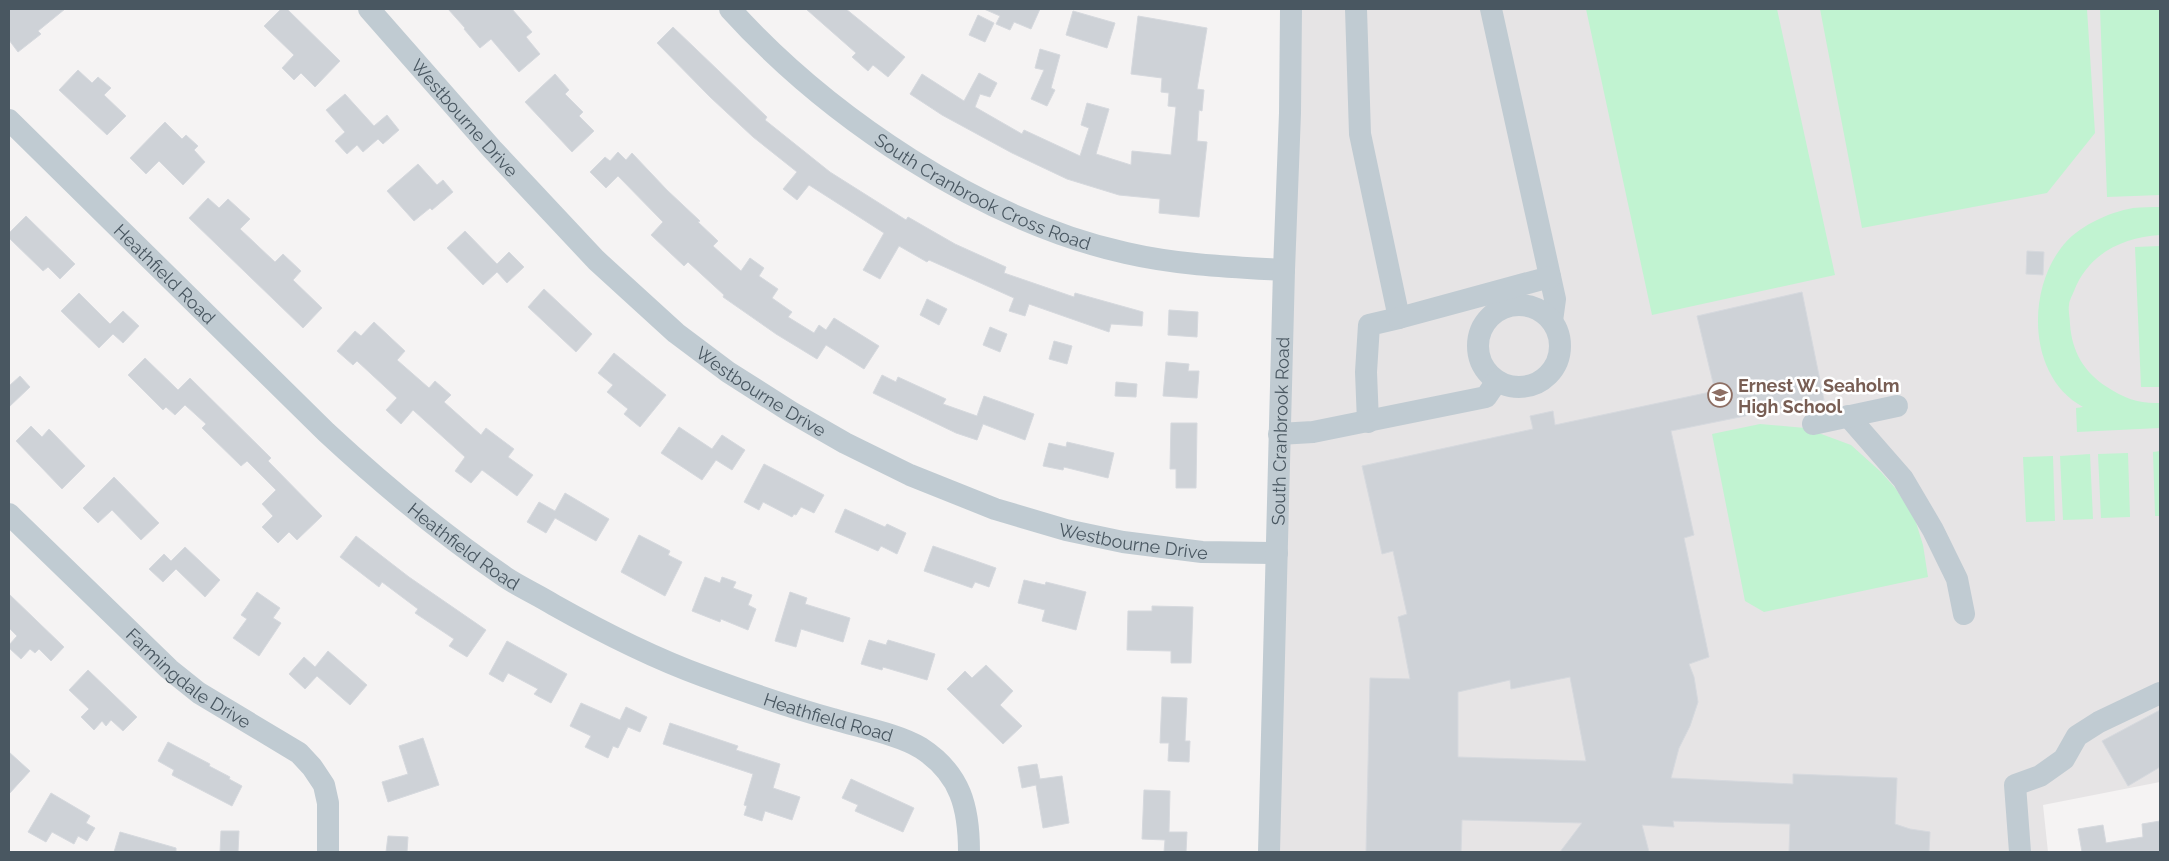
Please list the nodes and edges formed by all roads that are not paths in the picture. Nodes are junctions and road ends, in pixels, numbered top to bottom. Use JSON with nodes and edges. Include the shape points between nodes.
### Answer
{"nodes":[{"id":1,"x":369,"y":9,"type":"edge"},
{"id":2,"x":730,"y":9,"type":"edge"},
{"id":3,"x":1291,"y":9,"type":"edge"},
{"id":4,"x":1356,"y":9,"type":"edge"},
{"id":5,"x":1491,"y":9,"type":"edge"},
{"id":6,"x":9,"y":120,"type":"edge"},
{"id":7,"x":1284,"y":270,"type":"junction"},
{"id":8,"x":1550,"y":277,"type":"junction"},
{"id":9,"x":1399,"y":318,"type":"junction"},
{"id":10,"x":1552,"y":321,"type":"junction"},
{"id":11,"x":1497,"y":382,"type":"junction"},
{"id":12,"x":1897,"y":406,"type":"dead end"},
{"id":13,"x":1848,"y":416,"type":"junction"},
{"id":14,"x":1368,"y":422,"type":"junction"},
{"id":15,"x":1813,"y":424,"type":"dead end"},
{"id":16,"x":1279,"y":434,"type":"junction"},
{"id":17,"x":9,"y":514,"type":"edge"},
{"id":18,"x":1277,"y":553,"type":"junction"},
{"id":19,"x":1964,"y":614,"type":"dead end"},
{"id":20,"x":2160,"y":693,"type":"edge"},
{"id":21,"x":328,"y":852,"type":"edge"},
{"id":22,"x":970,"y":852,"type":"edge"},
{"id":23,"x":1269,"y":852,"type":"edge"},
{"id":24,"x":2020,"y":852,"type":"edge"}],
"edges":[{"from":1,"to":18,"type":"street","name":"Westbourne Drive","via":[[492,149],[596,260],[676,333],[728,372],[791,412],[910,475],[995,509],[1044,524],[1123,542],[1192,551]]},
{"from":2,"to":7,"type":"street","name":"South Cranbrook Cross Road","via":[[780,61],[845,115],[910,159],[1039,226],[1125,253],[1210,266]]},
{"from":3,"to":7,"type":"street","name":"South Cranbrook Road"},
{"from":4,"to":9,"type":"street","via":[[1360,134]]},
{"from":5,"to":8,"type":"street"},
{"from":6,"to":22,"type":"street","name":"Heathfield Road","via":[[326,432],[373,476],[437,528],[506,578],[666,663],[920,747],[942,764],[956,783],[964,801]]},
{"from":7,"to":16,"type":"street","name":"South Cranbrook Road"},
{"from":8,"to":9,"type":"street"},
{"from":8,"to":10,"type":"street","via":[[1555,299]]},
{"from":9,"to":14,"type":"street","via":[[1369,325],[1366,372]]},
{"from":10,"to":11,"type":"street","via":[[1559,334],[1561,348],[1558,362],[1550,374],[1539,383],[1525,387],[1510,387]]},
{"from":10,"to":11,"type":"street","via":[[1543,311],[1518,304],[1494,313],[1484,323],[1479,335],[1479,354],[1487,372]]},
{"from":11,"to":14,"type":"street","via":[[1486,397]]},
{"from":12,"to":13,"type":"street"},
{"from":13,"to":15,"type":"street"},
{"from":13,"to":19,"type":"street","via":[[1903,479],[1933,530],[1957,579]]},
{"from":14,"to":16,"type":"street","via":[[1304,434]]},
{"from":16,"to":18,"type":"street","name":"South Cranbrook Road"},
{"from":17,"to":21,"type":"street","name":"Farmingdale Drive","via":[[169,669],[199,693],[299,753],[324,785],[328,803]]},
{"from":18,"to":23,"type":"street","name":"South Cranbrook Road"},
{"from":20,"to":24,"type":"street","via":[[2099,722],[2077,736],[2064,759],[2040,776],[2015,785]]}]}
